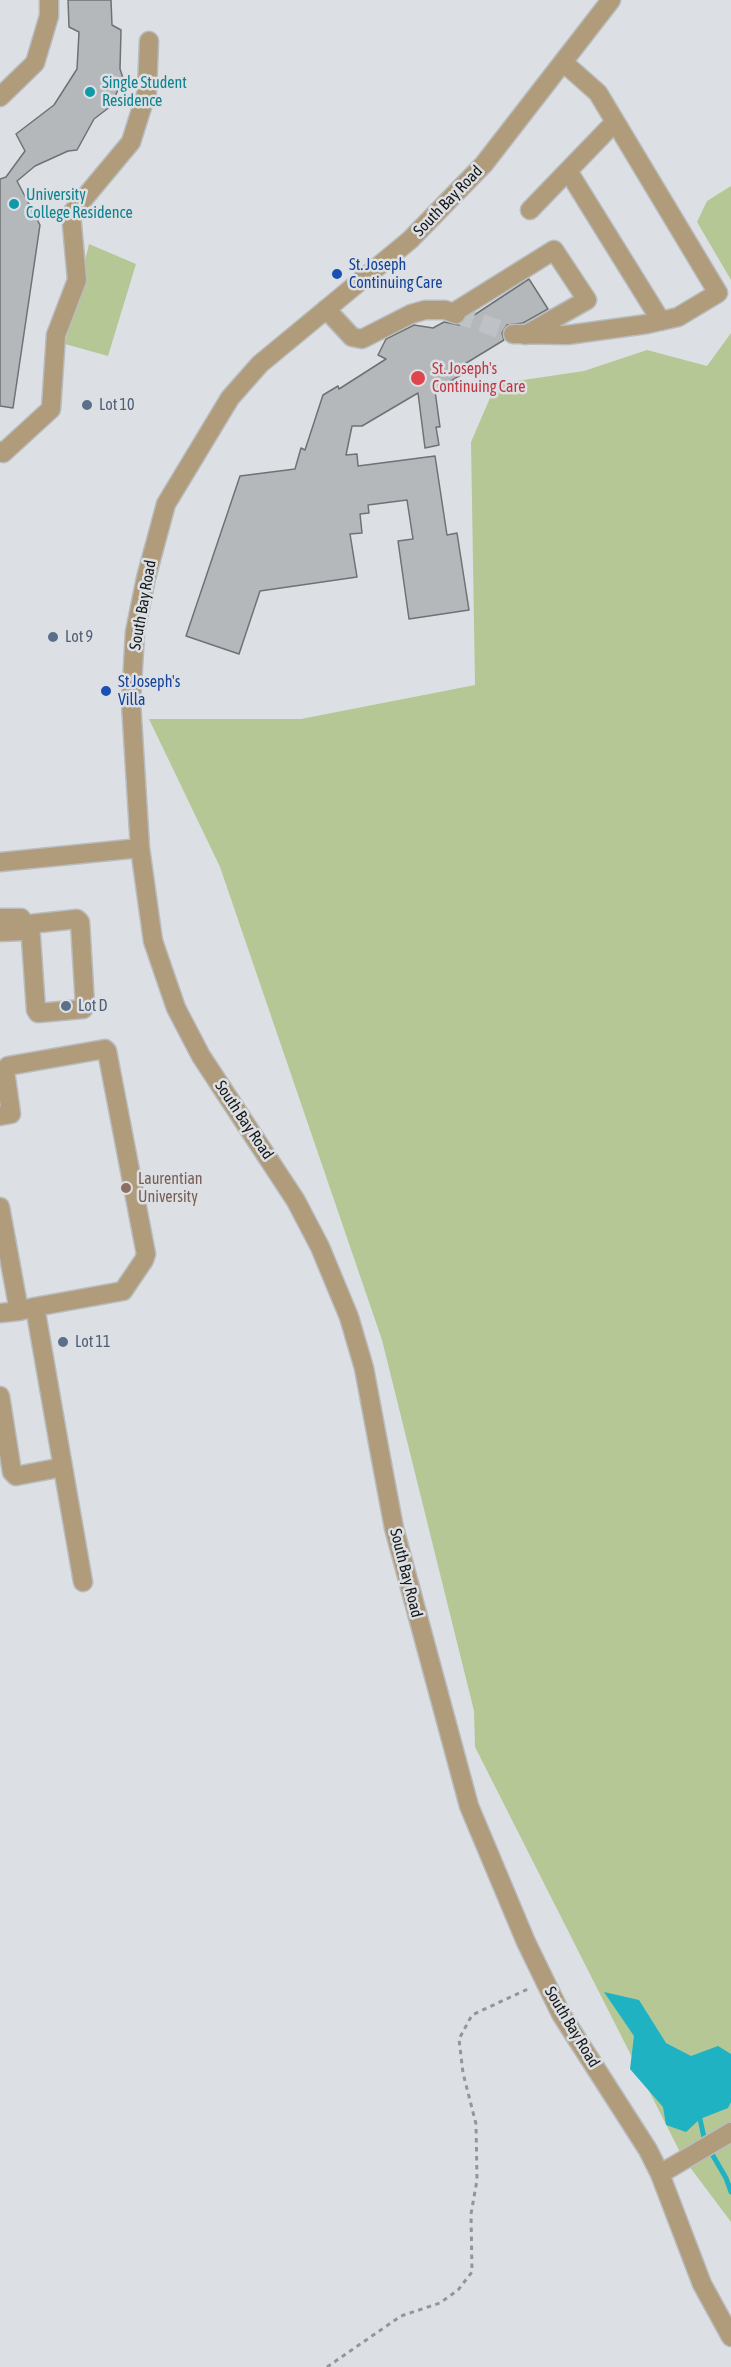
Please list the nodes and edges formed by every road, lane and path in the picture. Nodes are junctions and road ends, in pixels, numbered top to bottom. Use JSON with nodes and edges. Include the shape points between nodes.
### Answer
{"nodes":[{"id":1,"x":49,"y":0,"type":"edge"},
{"id":2,"x":611,"y":0,"type":"edge"},
{"id":3,"x":149,"y":41,"type":"dead end"},
{"id":4,"x":563,"y":62,"type":"junction"},
{"id":5,"x":0,"y":97,"type":"edge"},
{"id":6,"x":615,"y":122,"type":"junction"},
{"id":7,"x":568,"y":171,"type":"junction"},
{"id":8,"x":530,"y":210,"type":"dead end"},
{"id":9,"x":326,"y":309,"type":"junction"},
{"id":10,"x":661,"y":321,"type":"junction"},
{"id":11,"x":0,"y":451,"type":"edge"},
{"id":12,"x":140,"y":848,"type":"junction"},
{"id":13,"x":0,"y":862,"type":"edge"},
{"id":14,"x":0,"y":918,"type":"edge"},
{"id":15,"x":28,"y":924,"type":"junction"},
{"id":16,"x":0,"y":932,"type":"edge"},
{"id":17,"x":0,"y":1116,"type":"edge"},
{"id":18,"x":0,"y":1207,"type":"edge"},
{"id":19,"x":27,"y":1309,"type":"junction"},
{"id":20,"x":0,"y":1313,"type":"edge"},
{"id":21,"x":0,"y":1396,"type":"edge"},
{"id":22,"x":63,"y":1467,"type":"junction"},
{"id":23,"x":83,"y":1582,"type":"dead end"},
{"id":24,"x":545,"y":1981,"type":"junction"},
{"id":25,"x":731,"y":2132,"type":"edge"},
{"id":26,"x":660,"y":2174,"type":"junction"},
{"id":27,"x":731,"y":2337,"type":"edge"},
{"id":28,"x":327,"y":2367,"type":"edge"}],
"edges":[{"from":1,"to":5,"type":"street","via":[[49,16],[35,63]]},
{"from":2,"to":4,"type":"street","name":"South Bay Road"},
{"from":3,"to":11,"type":"street","via":[[147,92],[131,142],[71,214],[77,280],[56,335],[51,409],[3,453]]},
{"from":4,"to":6,"type":"street","via":[[598,93]]},
{"from":4,"to":9,"type":"street","name":"South Bay Road","via":[[484,164],[410,240]]},
{"from":6,"to":7,"type":"street"},
{"from":6,"to":10,"type":"street","via":[[718,293],[678,317]]},
{"from":7,"to":8,"type":"street"},
{"from":7,"to":10,"type":"street"},
{"from":9,"to":10,"type":"street","via":[[352,338],[362,339],[425,310],[454,314],[554,250],[587,300],[518,335],[567,335]]},
{"from":9,"to":12,"type":"street","name":"South Bay Road","via":[[260,364],[230,398],[166,504],[135,632],[131,702]]},
{"from":12,"to":13,"type":"street"},
{"from":12,"to":24,"type":"street","name":"South Bay Road","via":[[153,941],[176,1008],[201,1056],[296,1202],[349,1317],[364,1368],[394,1528],[468,1806]]},
{"from":14,"to":15,"type":"street","via":[[21,918]]},
{"from":15,"to":15,"type":"street","via":[[77,919],[80,922],[83,1009],[38,1013],[36,1010]]},
{"from":15,"to":16,"type":"street","via":[[21,931]]},
{"from":17,"to":19,"type":"street","via":[[11,1114],[5,1071],[8,1066],[105,1048],[146,1254],[123,1291]]},
{"from":18,"to":19,"type":"street"},
{"from":19,"to":20,"type":"street"},
{"from":19,"to":22,"type":"street"},
{"from":21,"to":22,"type":"street","via":[[12,1472],[16,1476]]},
{"from":22,"to":23,"type":"street"},
{"from":24,"to":26,"type":"street","name":"South Bay Road","via":[[561,2014]]},
{"from":24,"to":28,"type":"path","via":[[471,2015],[459,2038],[476,2124],[472,2272],[458,2290],[440,2303],[401,2316]]},
{"from":25,"to":26,"type":"street"},
{"from":26,"to":27,"type":"street","name":"South Bay Road","via":[[702,2284]]}]}
